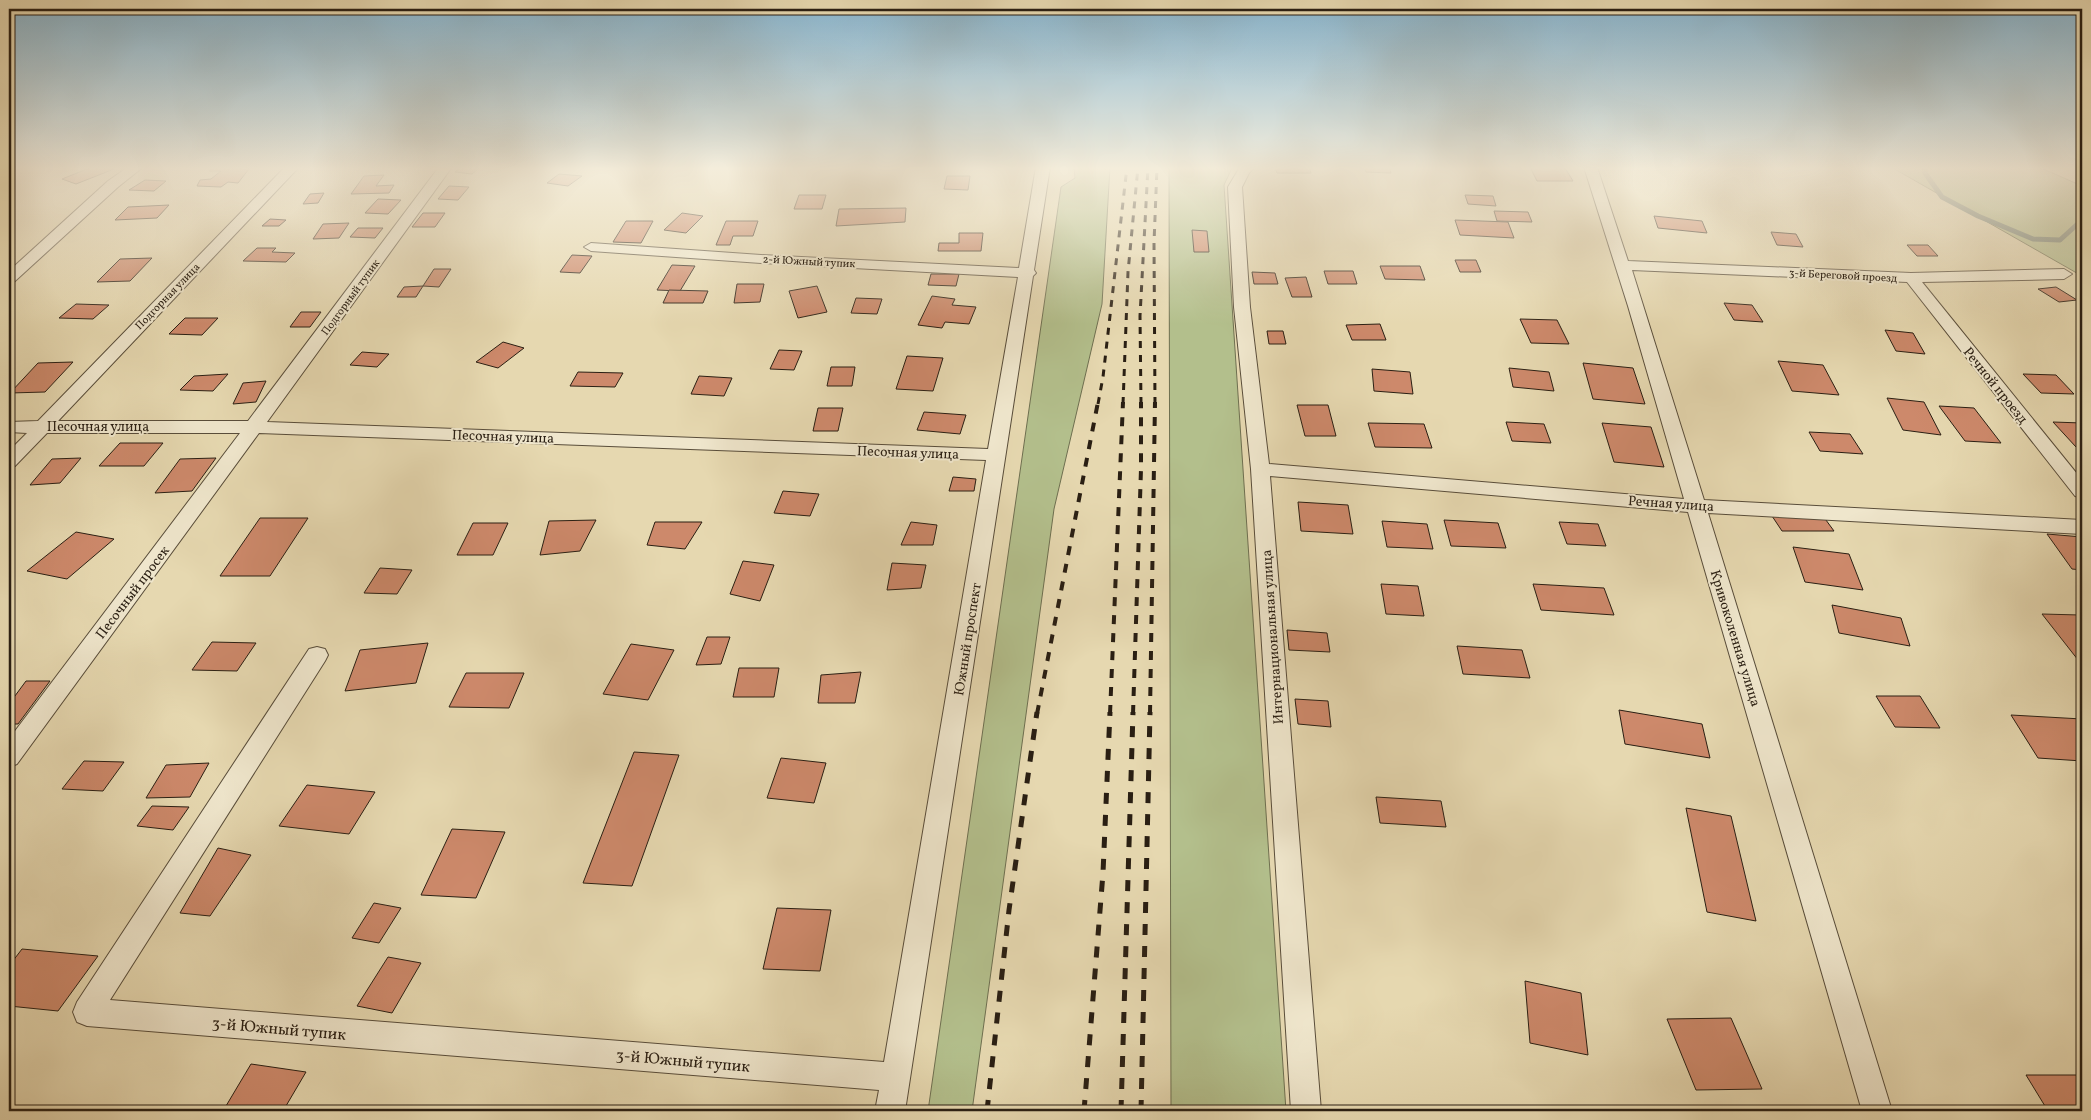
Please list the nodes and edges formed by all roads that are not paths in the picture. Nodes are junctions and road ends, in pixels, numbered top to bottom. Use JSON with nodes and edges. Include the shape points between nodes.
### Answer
{"nodes":[{"id":1,"x":74,"y":219,"type":"edge"},
{"id":2,"x":242,"y":219,"type":"edge"},
{"id":3,"x":408,"y":219,"type":"edge"},
{"id":4,"x":1036,"y":219,"type":"edge"},
{"id":5,"x":1237,"y":219,"type":"edge"},
{"id":6,"x":1608,"y":219,"type":"edge"},
{"id":7,"x":590,"y":247,"type":"dead end"},
{"id":8,"x":1623,"y":265,"type":"junction"},
{"id":9,"x":1028,"y":273,"type":"junction"},
{"id":10,"x":2064,"y":274,"type":"dead end"},
{"id":11,"x":1911,"y":278,"type":"junction"},
{"id":12,"x":9,"y":279,"type":"edge"},
{"id":13,"x":43,"y":426,"type":"junction"},
{"id":14,"x":9,"y":427,"type":"edge"},
{"id":15,"x":255,"y":427,"type":"junction"},
{"id":16,"x":997,"y":455,"type":"junction"},
{"id":17,"x":9,"y":462,"type":"edge"},
{"id":18,"x":1260,"y":469,"type":"junction"},
{"id":19,"x":2082,"y":492,"type":"edge"},
{"id":20,"x":1696,"y":506,"type":"junction"},
{"id":21,"x":2082,"y":527,"type":"edge"},
{"id":22,"x":317,"y":655,"type":"dead end"},
{"id":23,"x":9,"y":757,"type":"edge"},
{"id":24,"x":895,"y":1077,"type":"junction"},
{"id":25,"x":890,"y":1111,"type":"edge"},
{"id":26,"x":1306,"y":1111,"type":"edge"},
{"id":27,"x":1877,"y":1111,"type":"edge"}],
"edges":[{"from":1,"to":12,"type":"street"},
{"from":2,"to":13,"type":"street","name":"Подгорная улица"},
{"from":3,"to":15,"type":"street","name":"Подгорный тупик"},
{"from":4,"to":9,"type":"street","name":"Южный проспект"},
{"from":5,"to":18,"type":"street","name":"Интернациональная улица","via":[[1242,307]]},
{"from":6,"to":8,"type":"street","name":"Кривоколенная улица"},
{"from":7,"to":9,"type":"street","name":"2-й Южный тупик"},
{"from":8,"to":11,"type":"street","name":"3-й Береговой проезд"},
{"from":8,"to":20,"type":"street","name":"Кривоколенная улица"},
{"from":9,"to":16,"type":"street","name":"Южный проспект"},
{"from":10,"to":11,"type":"street","name":"3-й Береговой проезд"},
{"from":11,"to":19,"type":"street","name":"Речной проезд"},
{"from":13,"to":14,"type":"street","name":"Песочная улица"},
{"from":13,"to":15,"type":"street","name":"Песочная улица"},
{"from":13,"to":17,"type":"street","name":"Подгорная улица"},
{"from":15,"to":16,"type":"street","name":"Песочная улица"},
{"from":15,"to":23,"type":"street","name":"Песочный просек"},
{"from":16,"to":24,"type":"street","name":"Южный проспект"},
{"from":18,"to":20,"type":"street","name":"Речная улица"},
{"from":18,"to":26,"type":"street","name":"Интернациональная улица"},
{"from":20,"to":21,"type":"street","name":"Речная улица"},
{"from":20,"to":27,"type":"street","name":"Кривоколенная улица"},
{"from":22,"to":24,"type":"street","name":"3-й Южный тупик","via":[[87,1012]]},
{"from":24,"to":25,"type":"street","name":"Южный проспект"}]}
